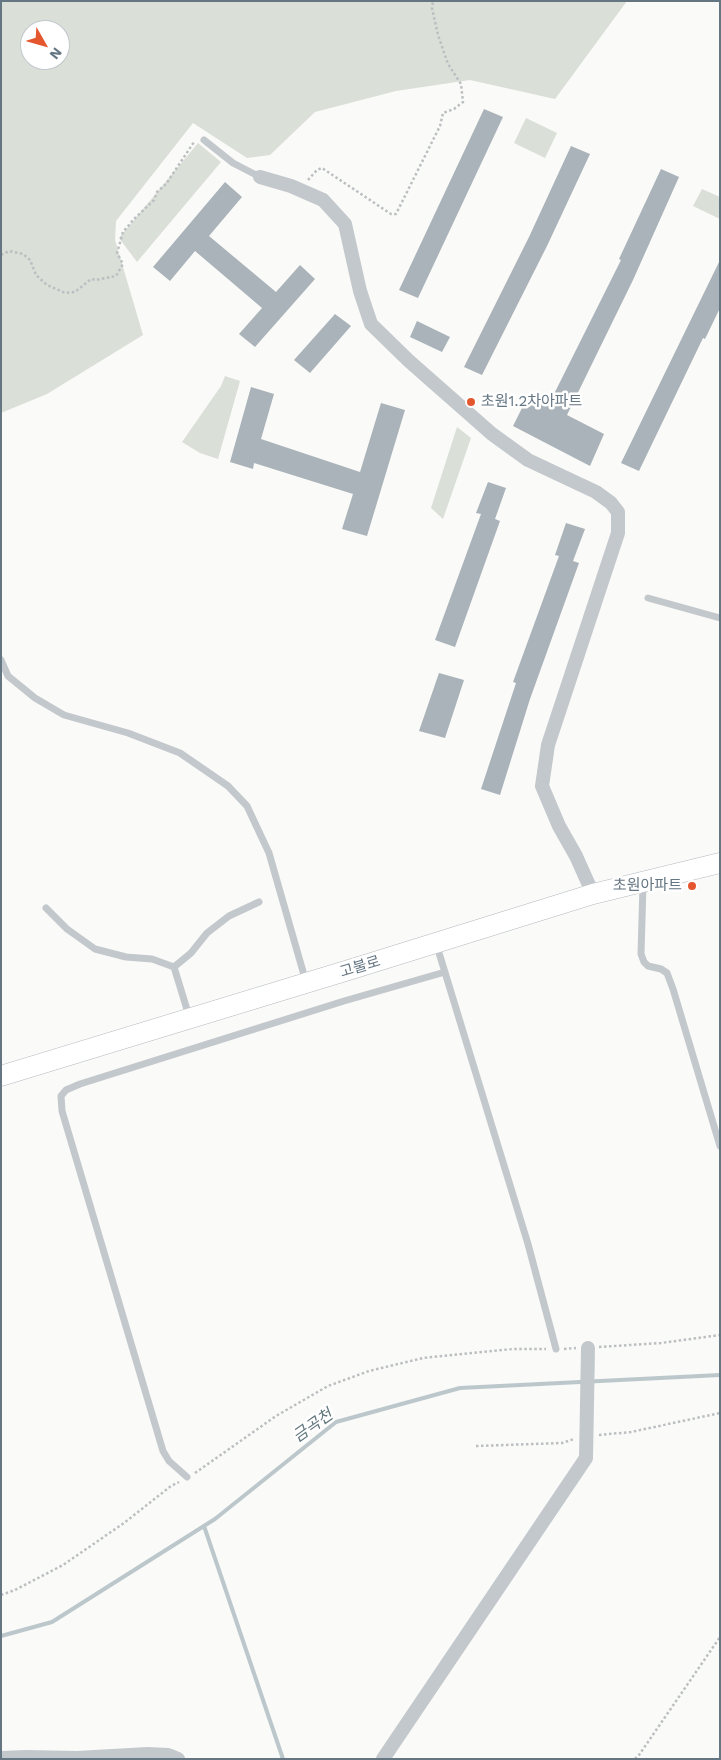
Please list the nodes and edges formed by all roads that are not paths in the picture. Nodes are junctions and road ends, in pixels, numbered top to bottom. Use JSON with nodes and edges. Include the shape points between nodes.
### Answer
{"nodes":[{"id":1,"x":204,"y":140,"type":"road end"},
{"id":2,"x":260,"y":177,"type":"joint"},
{"id":3,"x":648,"y":598,"type":"dead end"},
{"id":4,"x":720,"y":618,"type":"edge"},
{"id":5,"x":1,"y":660,"type":"edge"},
{"id":6,"x":720,"y":863,"type":"edge"},
{"id":7,"x":643,"y":882,"type":"junction"},
{"id":8,"x":593,"y":894,"type":"junction"},
{"id":9,"x":259,"y":902,"type":"dead end"},
{"id":10,"x":46,"y":908,"type":"dead end"},
{"id":11,"x":436,"y":943,"type":"junction"},
{"id":12,"x":174,"y":967,"type":"junction"},
{"id":13,"x":445,"y":972,"type":"junction"},
{"id":14,"x":307,"y":983,"type":"junction"},
{"id":15,"x":190,"y":1019,"type":"junction"},
{"id":16,"x":1,"y":1076,"type":"edge"},
{"id":17,"x":720,"y":1146,"type":"edge"},
{"id":18,"x":588,"y":1348,"type":"road end"},
{"id":19,"x":556,"y":1349,"type":"road end"},
{"id":20,"x":187,"y":1478,"type":"road end"},
{"id":21,"x":1,"y":1758,"type":"edge"},
{"id":22,"x":178,"y":1759,"type":"edge"},
{"id":23,"x":383,"y":1759,"type":"edge"}],
"edges":[{"from":1,"to":2,"type":"lane","via":[[233,163]]},
{"from":2,"to":8,"type":"street","via":[[322,200],[345,224],[371,324],[442,392],[528,460],[596,492],[618,512],[618,533],[548,745],[542,786],[558,826]]},
{"from":3,"to":4,"type":"lane"},
{"from":5,"to":14,"type":"lane","via":[[8,676],[35,698],[64,714],[180,753],[228,786],[247,806],[270,854]]},
{"from":6,"to":7,"type":"main road","name":"고불로"},
{"from":7,"to":8,"type":"main road","name":"고불로"},
{"from":7,"to":17,"type":"lane","via":[[641,954],[648,966],[666,973],[673,989]]},
{"from":8,"to":11,"type":"main road","name":"고불로"},
{"from":9,"to":12,"type":"lane","via":[[229,916]]},
{"from":10,"to":12,"type":"lane","via":[[95,950],[152,959]]},
{"from":11,"to":13,"type":"lane"},
{"from":11,"to":14,"type":"main road","name":"고불로"},
{"from":12,"to":15,"type":"lane"},
{"from":13,"to":19,"type":"lane","via":[[528,1244]]},
{"from":13,"to":20,"type":"lane","via":[[80,1084],[61,1096],[62,1111],[163,1451]]},
{"from":14,"to":15,"type":"main road","name":"고불로"},
{"from":15,"to":16,"type":"main road","name":"고불로"},
{"from":18,"to":23,"type":"street","via":[[586,1458]]},
{"from":21,"to":22,"type":"street","via":[[148,1754]]}]}
